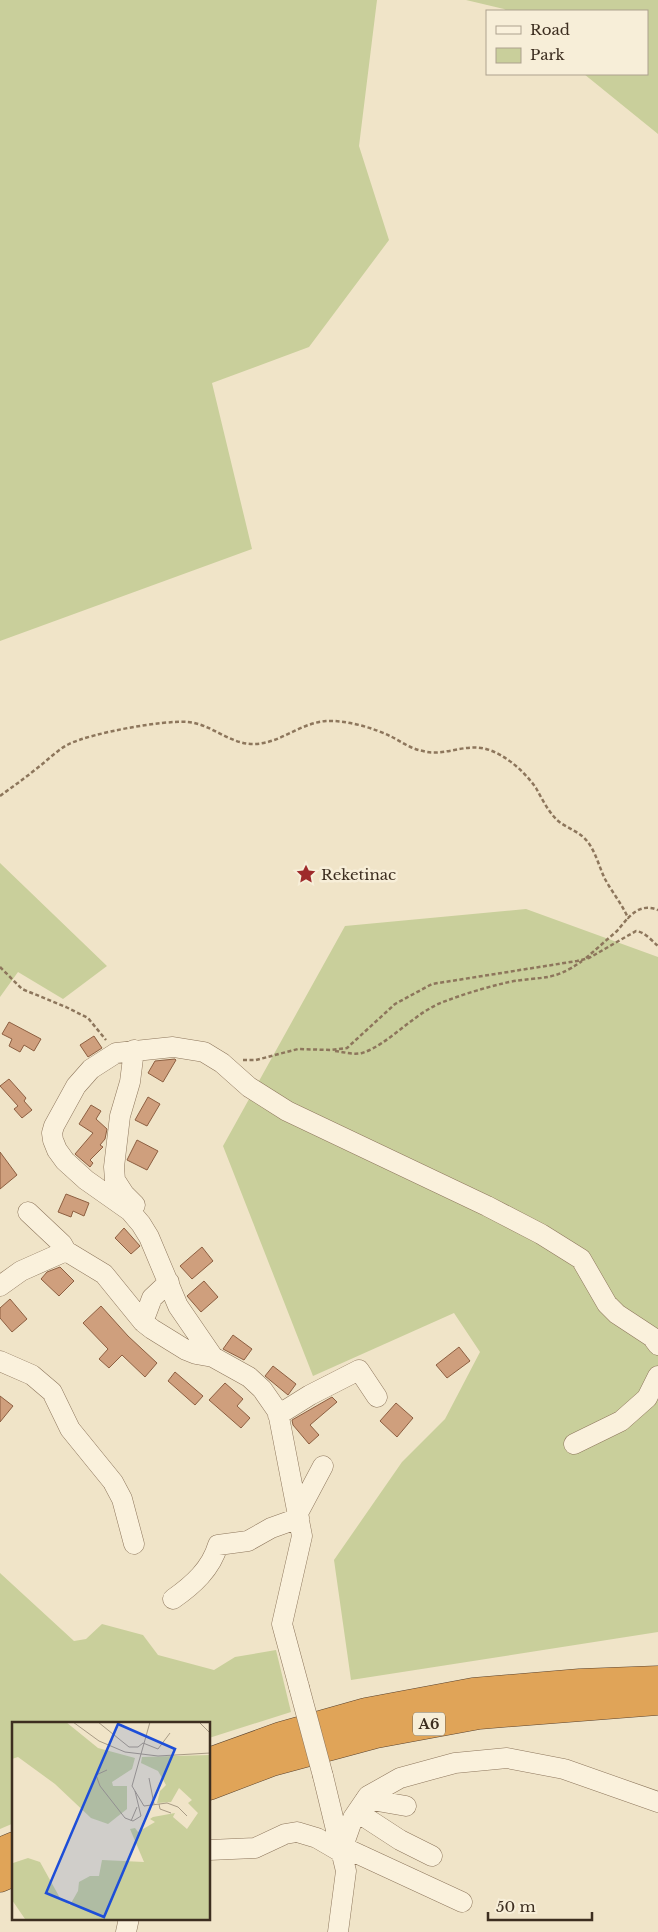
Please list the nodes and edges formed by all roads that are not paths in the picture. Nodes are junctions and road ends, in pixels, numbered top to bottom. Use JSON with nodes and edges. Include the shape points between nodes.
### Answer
{"nodes":[{"id":1,"x":125,"y":1052,"type":"junction"},
{"id":2,"x":28,"y":1212,"type":"dead end"},
{"id":3,"x":141,"y":1224,"type":"junction"},
{"id":4,"x":66,"y":1251,"type":"junction"},
{"id":5,"x":169,"y":1282,"type":"junction"},
{"id":6,"x":0,"y":1286,"type":"edge"},
{"id":7,"x":143,"y":1322,"type":"junction"},
{"id":8,"x":658,"y":1345,"type":"edge"},
{"id":9,"x":213,"y":1357,"type":"junction"},
{"id":10,"x":0,"y":1361,"type":"edge"},
{"id":11,"x":658,"y":1376,"type":"edge"},
{"id":12,"x":377,"y":1396,"type":"dead end"},
{"id":13,"x":278,"y":1415,"type":"junction"},
{"id":14,"x":574,"y":1444,"type":"dead end"},
{"id":15,"x":323,"y":1466,"type":"dead end"},
{"id":16,"x":298,"y":1516,"type":"junction"},
{"id":17,"x":134,"y":1544,"type":"dead end"},
{"id":18,"x":173,"y":1599,"type":"dead end"},
{"id":19,"x":658,"y":1680,"type":"edge"},
{"id":20,"x":658,"y":1701,"type":"edge"},
{"id":21,"x":210,"y":1762,"type":"edge"},
{"id":22,"x":210,"y":1786,"type":"edge"},
{"id":23,"x":658,"y":1802,"type":"edge"},
{"id":24,"x":361,"y":1806,"type":"junction"},
{"id":25,"x":406,"y":1806,"type":"dead end"},
{"id":26,"x":12,"y":1847,"type":"edge"},
{"id":27,"x":210,"y":1850,"type":"edge"},
{"id":28,"x":342,"y":1850,"type":"junction"},
{"id":29,"x":0,"y":1852,"type":"edge"},
{"id":30,"x":432,"y":1856,"type":"dead end"},
{"id":31,"x":12,"y":1873,"type":"edge"},
{"id":32,"x":0,"y":1878,"type":"edge"},
{"id":33,"x":462,"y":1902,"type":"dead end"},
{"id":34,"x":338,"y":1932,"type":"edge"}],
"edges":[{"from":1,"to":3,"type":"street","via":[[130,1082],[120,1116],[115,1180],[140,1210]]},
{"from":1,"to":3,"type":"street","via":[[91,1069],[76,1086],[52,1133],[57,1150],[66,1162],[130,1211]]},
{"from":1,"to":8,"type":"street","via":[[173,1047],[204,1052],[287,1111],[541,1234],[581,1259],[607,1304]]},
{"from":2,"to":4,"type":"street"},
{"from":3,"to":5,"type":"street"},
{"from":4,"to":6,"type":"street","via":[[21,1271]]},
{"from":4,"to":7,"type":"street","via":[[104,1274]]},
{"from":5,"to":7,"type":"street","via":[[152,1298]]},
{"from":5,"to":9,"type":"street","via":[[178,1306]]},
{"from":7,"to":9,"type":"street","via":[[186,1350]]},
{"from":9,"to":13,"type":"street","via":[[250,1377],[262,1389]]},
{"from":10,"to":17,"type":"street","via":[[32,1375],[52,1392],[70,1429],[113,1482],[122,1499]]},
{"from":11,"to":14,"type":"street","via":[[647,1398],[621,1421]]},
{"from":12,"to":13,"type":"street","via":[[359,1370]]},
{"from":13,"to":16,"type":"street"},
{"from":15,"to":16,"type":"street"},
{"from":16,"to":18,"type":"street","via":[[248,1541],[218,1544],[215,1555],[198,1580]]},
{"from":16,"to":28,"type":"street","bridge":true,"via":[[302,1536],[282,1624]]},
{"from":19,"to":21,"type":"highway","number":"A6","via":[[473,1692],[366,1712],[281,1736]]},
{"from":20,"to":22,"type":"highway","number":"A6","via":[[479,1715],[376,1734],[272,1762]]},
{"from":23,"to":24,"type":"street","via":[[564,1769],[507,1758],[455,1762],[400,1778],[368,1796]]},
{"from":24,"to":25,"type":"street"},
{"from":24,"to":28,"type":"street"},
{"from":24,"to":30,"type":"street","via":[[400,1840]]},
{"from":26,"to":29,"type":"highway"},
{"from":27,"to":28,"type":"street","via":[[255,1848],[297,1832]]},
{"from":28,"to":33,"type":"street"},
{"from":28,"to":34,"type":"street","via":[[346,1871]]},
{"from":31,"to":32,"type":"highway"}]}
